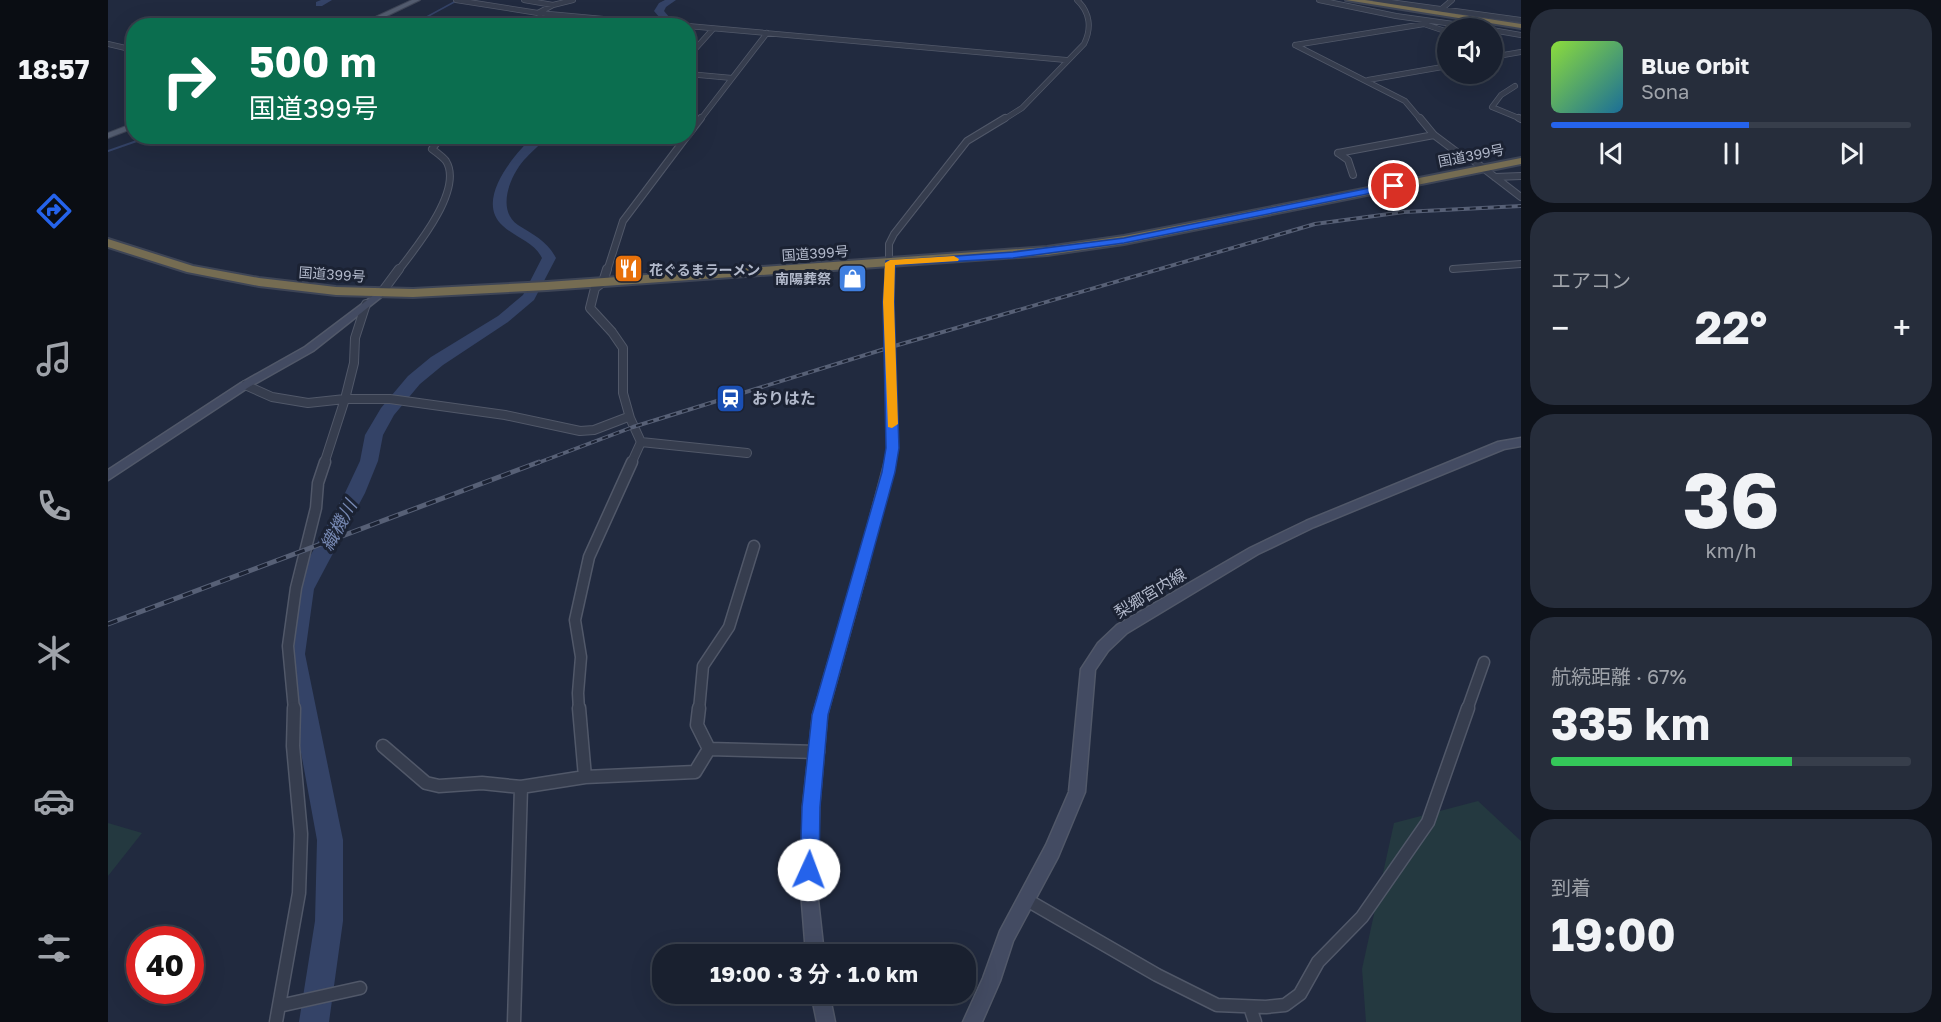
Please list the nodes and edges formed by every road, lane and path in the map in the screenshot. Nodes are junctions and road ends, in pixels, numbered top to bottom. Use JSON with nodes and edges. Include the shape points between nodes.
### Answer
{"nodes":[{"id":1,"x":417,"y":0,"type":"edge"},
{"id":2,"x":456,"y":0,"type":"edge"},
{"id":3,"x":524,"y":0,"type":"edge"},
{"id":4,"x":573,"y":0,"type":"edge"},
{"id":5,"x":1077,"y":0,"type":"edge"},
{"id":6,"x":1319,"y":0,"type":"edge"},
{"id":7,"x":1350,"y":0,"type":"edge"},
{"id":8,"x":1375,"y":0,"type":"edge"},
{"id":9,"x":1452,"y":0,"type":"edge"},
{"id":10,"x":470,"y":1,"type":"edge"},
{"id":11,"x":553,"y":5,"type":"junction"},
{"id":12,"x":1439,"y":11,"type":"junction"},
{"id":13,"x":538,"y":13,"type":"junction"},
{"id":14,"x":1434,"y":16,"type":"dead end"},
{"id":15,"x":377,"y":18,"type":"edge"},
{"id":16,"x":539,"y":18,"type":"edge"},
{"id":17,"x":595,"y":18,"type":"edge"},
{"id":18,"x":1521,"y":20,"type":"edge"},
{"id":19,"x":1426,"y":22,"type":"junction"},
{"id":20,"x":1437,"y":23,"type":"edge"},
{"id":21,"x":696,"y":27,"type":"edge"},
{"id":22,"x":1437,"y":27,"type":"edge"},
{"id":23,"x":1521,"y":27,"type":"edge"},
{"id":24,"x":713,"y":29,"type":"junction"},
{"id":25,"x":1503,"y":32,"type":"edge"},
{"id":26,"x":767,"y":33,"type":"junction"},
{"id":27,"x":1521,"y":35,"type":"edge"},
{"id":28,"x":108,"y":44,"type":"edge"},
{"id":29,"x":126,"y":48,"type":"edge"},
{"id":30,"x":696,"y":48,"type":"edge"},
{"id":31,"x":1503,"y":52,"type":"edge"},
{"id":32,"x":1521,"y":52,"type":"edge"},
{"id":33,"x":1509,"y":54,"type":"junction"},
{"id":34,"x":1503,"y":55,"type":"edge"},
{"id":35,"x":1066,"y":60,"type":"junction"},
{"id":36,"x":1437,"y":68,"type":"edge"},
{"id":37,"x":696,"y":75,"type":"edge"},
{"id":38,"x":732,"y":78,"type":"junction"},
{"id":39,"x":1368,"y":80,"type":"junction"},
{"id":40,"x":1515,"y":87,"type":"dead end"},
{"id":41,"x":1521,"y":117,"type":"edge"},
{"id":42,"x":698,"y":123,"type":"joint"},
{"id":43,"x":696,"y":126,"type":"edge"},
{"id":44,"x":126,"y":128,"type":"edge"},
{"id":45,"x":1434,"y":135,"type":"junction"},
{"id":46,"x":108,"y":136,"type":"edge"},
{"id":47,"x":436,"y":144,"type":"edge"},
{"id":48,"x":682,"y":144,"type":"edge"},
{"id":49,"x":1521,"y":161,"type":"edge"},
{"id":50,"x":1484,"y":168,"type":"junction"},
{"id":51,"x":1353,"y":175,"type":"dead end"},
{"id":52,"x":1521,"y":176,"type":"edge"},
{"id":53,"x":1495,"y":177,"type":"junction"},
{"id":54,"x":1521,"y":197,"type":"edge"},
{"id":55,"x":108,"y":243,"type":"edge"},
{"id":56,"x":890,"y":263,"type":"junction"},
{"id":57,"x":1521,"y":264,"type":"edge"},
{"id":58,"x":1453,"y":269,"type":"dead end"},
{"id":59,"x":603,"y":282,"type":"junction"},
{"id":60,"x":382,"y":292,"type":"junction"},
{"id":61,"x":366,"y":304,"type":"junction"},
{"id":62,"x":245,"y":385,"type":"junction"},
{"id":63,"x":345,"y":399,"type":"junction"},
{"id":64,"x":628,"y":417,"type":"junction"},
{"id":65,"x":641,"y":442,"type":"junction"},
{"id":66,"x":1521,"y":442,"type":"edge"},
{"id":67,"x":747,"y":453,"type":"dead end"},
{"id":68,"x":108,"y":476,"type":"edge"},
{"id":69,"x":754,"y":546,"type":"dead end"},
{"id":70,"x":862,"y":567,"type":"joint"},
{"id":71,"x":1484,"y":662,"type":"dead end"},
{"id":72,"x":383,"y":746,"type":"dead end"},
{"id":73,"x":709,"y":749,"type":"junction"},
{"id":74,"x":818,"y":752,"type":"junction"},
{"id":75,"x":585,"y":777,"type":"junction"},
{"id":76,"x":521,"y":787,"type":"junction"},
{"id":77,"x":1027,"y":900,"type":"junction"},
{"id":78,"x":814,"y":944,"type":"edge"},
{"id":79,"x":360,"y":988,"type":"dead end"},
{"id":80,"x":822,"y":1004,"type":"edge"},
{"id":81,"x":279,"y":1006,"type":"junction"},
{"id":82,"x":1250,"y":1007,"type":"junction"},
{"id":83,"x":276,"y":1022,"type":"edge"},
{"id":84,"x":514,"y":1022,"type":"edge"},
{"id":85,"x":826,"y":1022,"type":"edge"},
{"id":86,"x":972,"y":1022,"type":"edge"},
{"id":87,"x":1255,"y":1022,"type":"edge"}],
"edges":[{"from":1,"to":15,"type":"main road"},
{"from":2,"to":10,"type":"street"},
{"from":3,"to":11,"type":"street"},
{"from":4,"to":11,"type":"street"},
{"from":5,"to":35,"type":"street","via":[[1088,12],[1089,34]]},
{"from":6,"to":19,"type":"street"},
{"from":7,"to":23,"type":"highway"},
{"from":8,"to":12,"type":"street"},
{"from":9,"to":12,"type":"street"},
{"from":10,"to":13,"type":"street"},
{"from":11,"to":13,"type":"street"},
{"from":12,"to":18,"type":"street"},
{"from":13,"to":16,"type":"street"},
{"from":13,"to":17,"type":"street"},
{"from":14,"to":19,"type":"street"},
{"from":19,"to":20,"type":"street"},
{"from":19,"to":22,"type":"street"},
{"from":19,"to":39,"type":"street","via":[[1295,45]]},
{"from":21,"to":24,"type":"street"},
{"from":24,"to":26,"type":"street"},
{"from":24,"to":30,"type":"street"},
{"from":25,"to":27,"type":"street"},
{"from":26,"to":35,"type":"street"},
{"from":26,"to":38,"type":"street"},
{"from":28,"to":29,"type":"street"},
{"from":31,"to":33,"type":"street"},
{"from":32,"to":33,"type":"street"},
{"from":33,"to":34,"type":"street"},
{"from":35,"to":56,"type":"street","via":[[1022,108],[962,146],[894,234],[888,244]]},
{"from":36,"to":39,"type":"street"},
{"from":37,"to":38,"type":"street"},
{"from":38,"to":42,"type":"street"},
{"from":39,"to":45,"type":"street","via":[[1405,101]]},
{"from":40,"to":41,"type":"street","via":[[1492,107]]},
{"from":42,"to":43,"type":"street"},
{"from":44,"to":46,"type":"main road"},
{"from":45,"to":50,"type":"street"},
{"from":45,"to":51,"type":"street","via":[[1338,153],[1348,160]]},
{"from":47,"to":60,"type":"street","via":[[432,149],[446,161],[451,179],[434,224]]},
{"from":48,"to":59,"type":"street","via":[[623,221]]},
{"from":49,"to":50,"type":"highway","name":"国道399号"},
{"from":50,"to":53,"type":"street"},
{"from":50,"to":56,"type":"highway","name":"国道399号","via":[[1124,240],[1013,255]]},
{"from":52,"to":53,"type":"street"},
{"from":53,"to":54,"type":"street"},
{"from":55,"to":60,"type":"highway","name":"国道399号","via":[[222,276],[297,287]]},
{"from":56,"to":59,"type":"highway","name":"国道399号"},
{"from":56,"to":70,"type":"street","via":[[892,448]]},
{"from":57,"to":58,"type":"street"},
{"from":59,"to":60,"type":"highway","name":"国道399号"},
{"from":59,"to":64,"type":"street","via":[[595,288],[590,308],[609,326],[624,350],[622,375]]},
{"from":60,"to":61,"type":"main road"},
{"from":61,"to":62,"type":"main road","via":[[309,349]]},
{"from":61,"to":63,"type":"street","via":[[355,338],[354,363]]},
{"from":62,"to":63,"type":"street","via":[[272,397],[308,404]]},
{"from":62,"to":68,"type":"main road"},
{"from":63,"to":64,"type":"street","via":[[411,401],[580,430],[594,430]]},
{"from":63,"to":81,"type":"street","via":[[318,483],[288,646],[301,834],[299,893]]},
{"from":64,"to":65,"type":"street"},
{"from":65,"to":67,"type":"street"},
{"from":65,"to":75,"type":"street","via":[[589,557],[575,620],[581,657],[578,693]]},
{"from":66,"to":77,"type":"main road","name":"梨郷宮内線","via":[[1502,446],[1310,524],[1254,551],[1122,629],[1088,669],[1077,792]]},
{"from":69,"to":73,"type":"street","via":[[729,627],[703,666],[697,725]]},
{"from":70,"to":74,"type":"main road","via":[[820,715]]},
{"from":71,"to":82,"type":"street","via":[[1428,822],[1362,917],[1318,962],[1300,994],[1285,1005]]},
{"from":72,"to":76,"type":"street","via":[[426,783]]},
{"from":73,"to":74,"type":"street"},
{"from":73,"to":75,"type":"street","via":[[695,772]]},
{"from":74,"to":78,"type":"main road","via":[[811,807],[809,891]]},
{"from":75,"to":76,"type":"street"},
{"from":76,"to":84,"type":"street"},
{"from":77,"to":82,"type":"street","via":[[1156,975],[1218,1005]]},
{"from":77,"to":86,"type":"main road","name":"梨郷宮内線","via":[[1006,937]]},
{"from":79,"to":81,"type":"street"},
{"from":80,"to":85,"type":"main road"},
{"from":81,"to":83,"type":"street"},
{"from":82,"to":87,"type":"street"}]}
